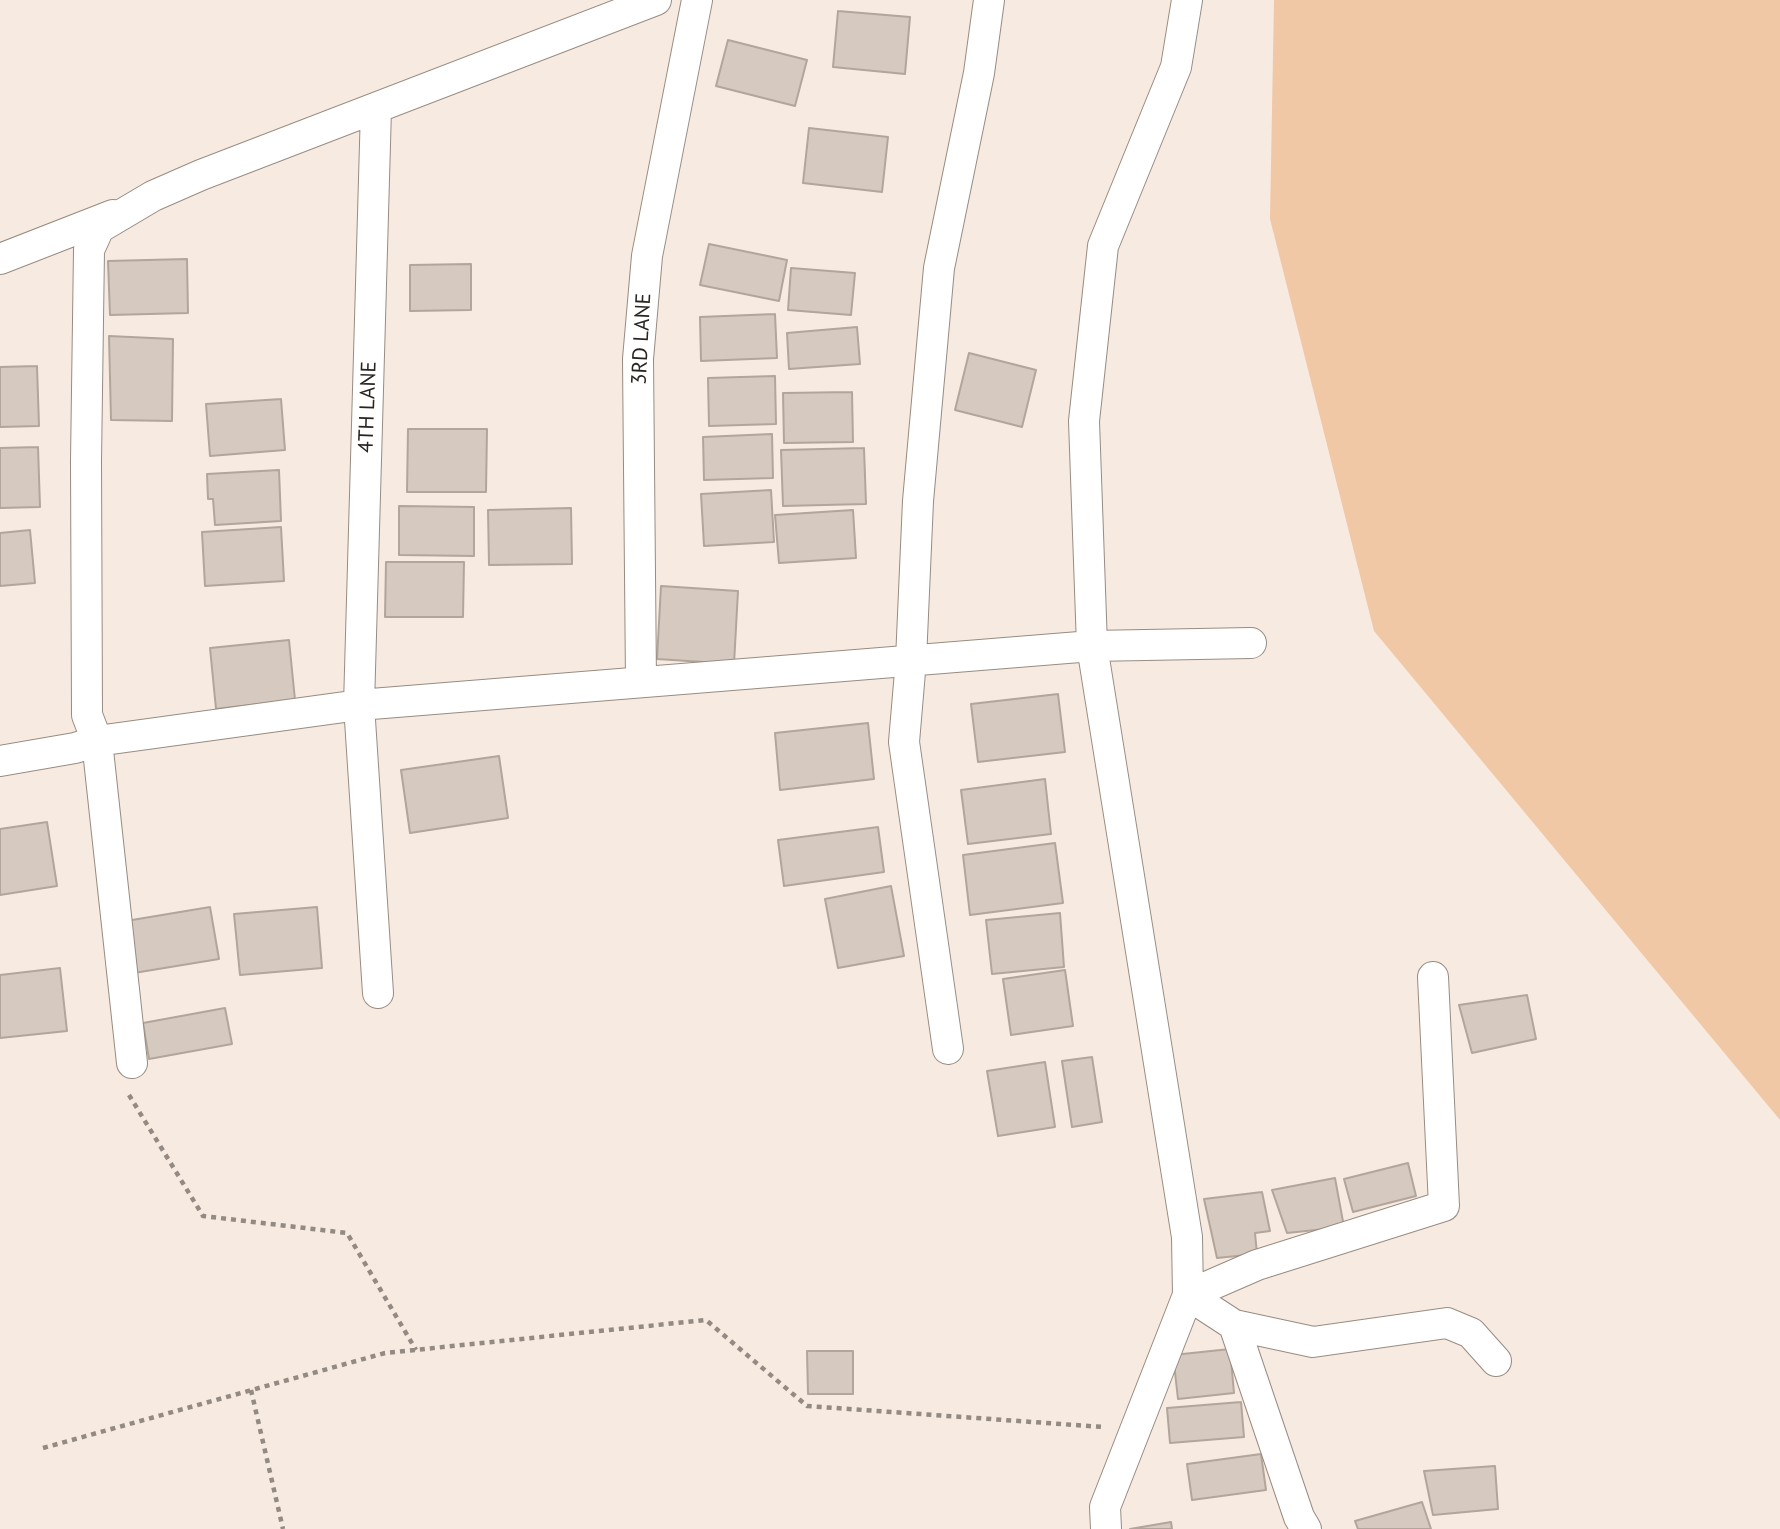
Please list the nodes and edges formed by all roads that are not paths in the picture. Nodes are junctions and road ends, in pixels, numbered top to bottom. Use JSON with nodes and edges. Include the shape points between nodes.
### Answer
{"nodes":[{"id":1,"x":656,"y":0,"type":"edge"},
{"id":2,"x":697,"y":0,"type":"edge"},
{"id":3,"x":989,"y":0,"type":"edge"},
{"id":4,"x":1187,"y":0,"type":"edge"},
{"id":5,"x":376,"y":108,"type":"junction"},
{"id":6,"x":136,"y":206,"type":"junction"},
{"id":7,"x":0,"y":259,"type":"edge"},
{"id":8,"x":1251,"y":643,"type":"dead end"},
{"id":9,"x":1092,"y":646,"type":"junction"},
{"id":10,"x":911,"y":660,"type":"junction"},
{"id":11,"x":641,"y":682,"type":"junction"},
{"id":12,"x":359,"y":705,"type":"junction"},
{"id":13,"x":97,"y":741,"type":"junction"},
{"id":14,"x":0,"y":761,"type":"edge"},
{"id":15,"x":1433,"y":977,"type":"dead end"},
{"id":16,"x":378,"y":993,"type":"dead end"},
{"id":17,"x":948,"y":1049,"type":"dead end"},
{"id":18,"x":128,"y":1076,"type":"road end"},
{"id":19,"x":1188,"y":1295,"type":"junction"},
{"id":20,"x":1234,"y":1325,"type":"junction"},
{"id":21,"x":1496,"y":1361,"type":"dead end"},
{"id":22,"x":1106,"y":1529,"type":"edge"},
{"id":23,"x":1306,"y":1529,"type":"edge"}],
"edges":[{"from":1,"to":5,"type":"street"},
{"from":2,"to":11,"type":"street","name":"3RD LANE","via":[[647,256],[638,359]]},
{"from":3,"to":10,"type":"street","via":[[979,73],[939,268],[918,501]]},
{"from":4,"to":9,"type":"street","via":[[1175,67],[1103,246],[1084,421]]},
{"from":5,"to":6,"type":"street","via":[[201,175]]},
{"from":5,"to":12,"type":"street","name":"4TH LANE"},
{"from":6,"to":7,"type":"street"},
{"from":6,"to":13,"type":"street","via":[[99,228],[89,250],[88,715]]},
{"from":8,"to":9,"type":"street"},
{"from":9,"to":10,"type":"street"},
{"from":9,"to":19,"type":"street","via":[[1187,1237]]},
{"from":10,"to":11,"type":"street"},
{"from":10,"to":17,"type":"street","via":[[904,742]]},
{"from":11,"to":12,"type":"street"},
{"from":12,"to":13,"type":"street"},
{"from":12,"to":16,"type":"street","name":"4TH LANE"},
{"from":13,"to":14,"type":"street"},
{"from":13,"to":18,"type":"street"},
{"from":15,"to":19,"type":"street","via":[[1444,1206],[1257,1265]]},
{"from":19,"to":20,"type":"street"},
{"from":19,"to":22,"type":"street","via":[[1105,1507]]},
{"from":20,"to":21,"type":"street","via":[[1313,1342],[1447,1323],[1471,1333]]},
{"from":20,"to":23,"type":"street"}]}
